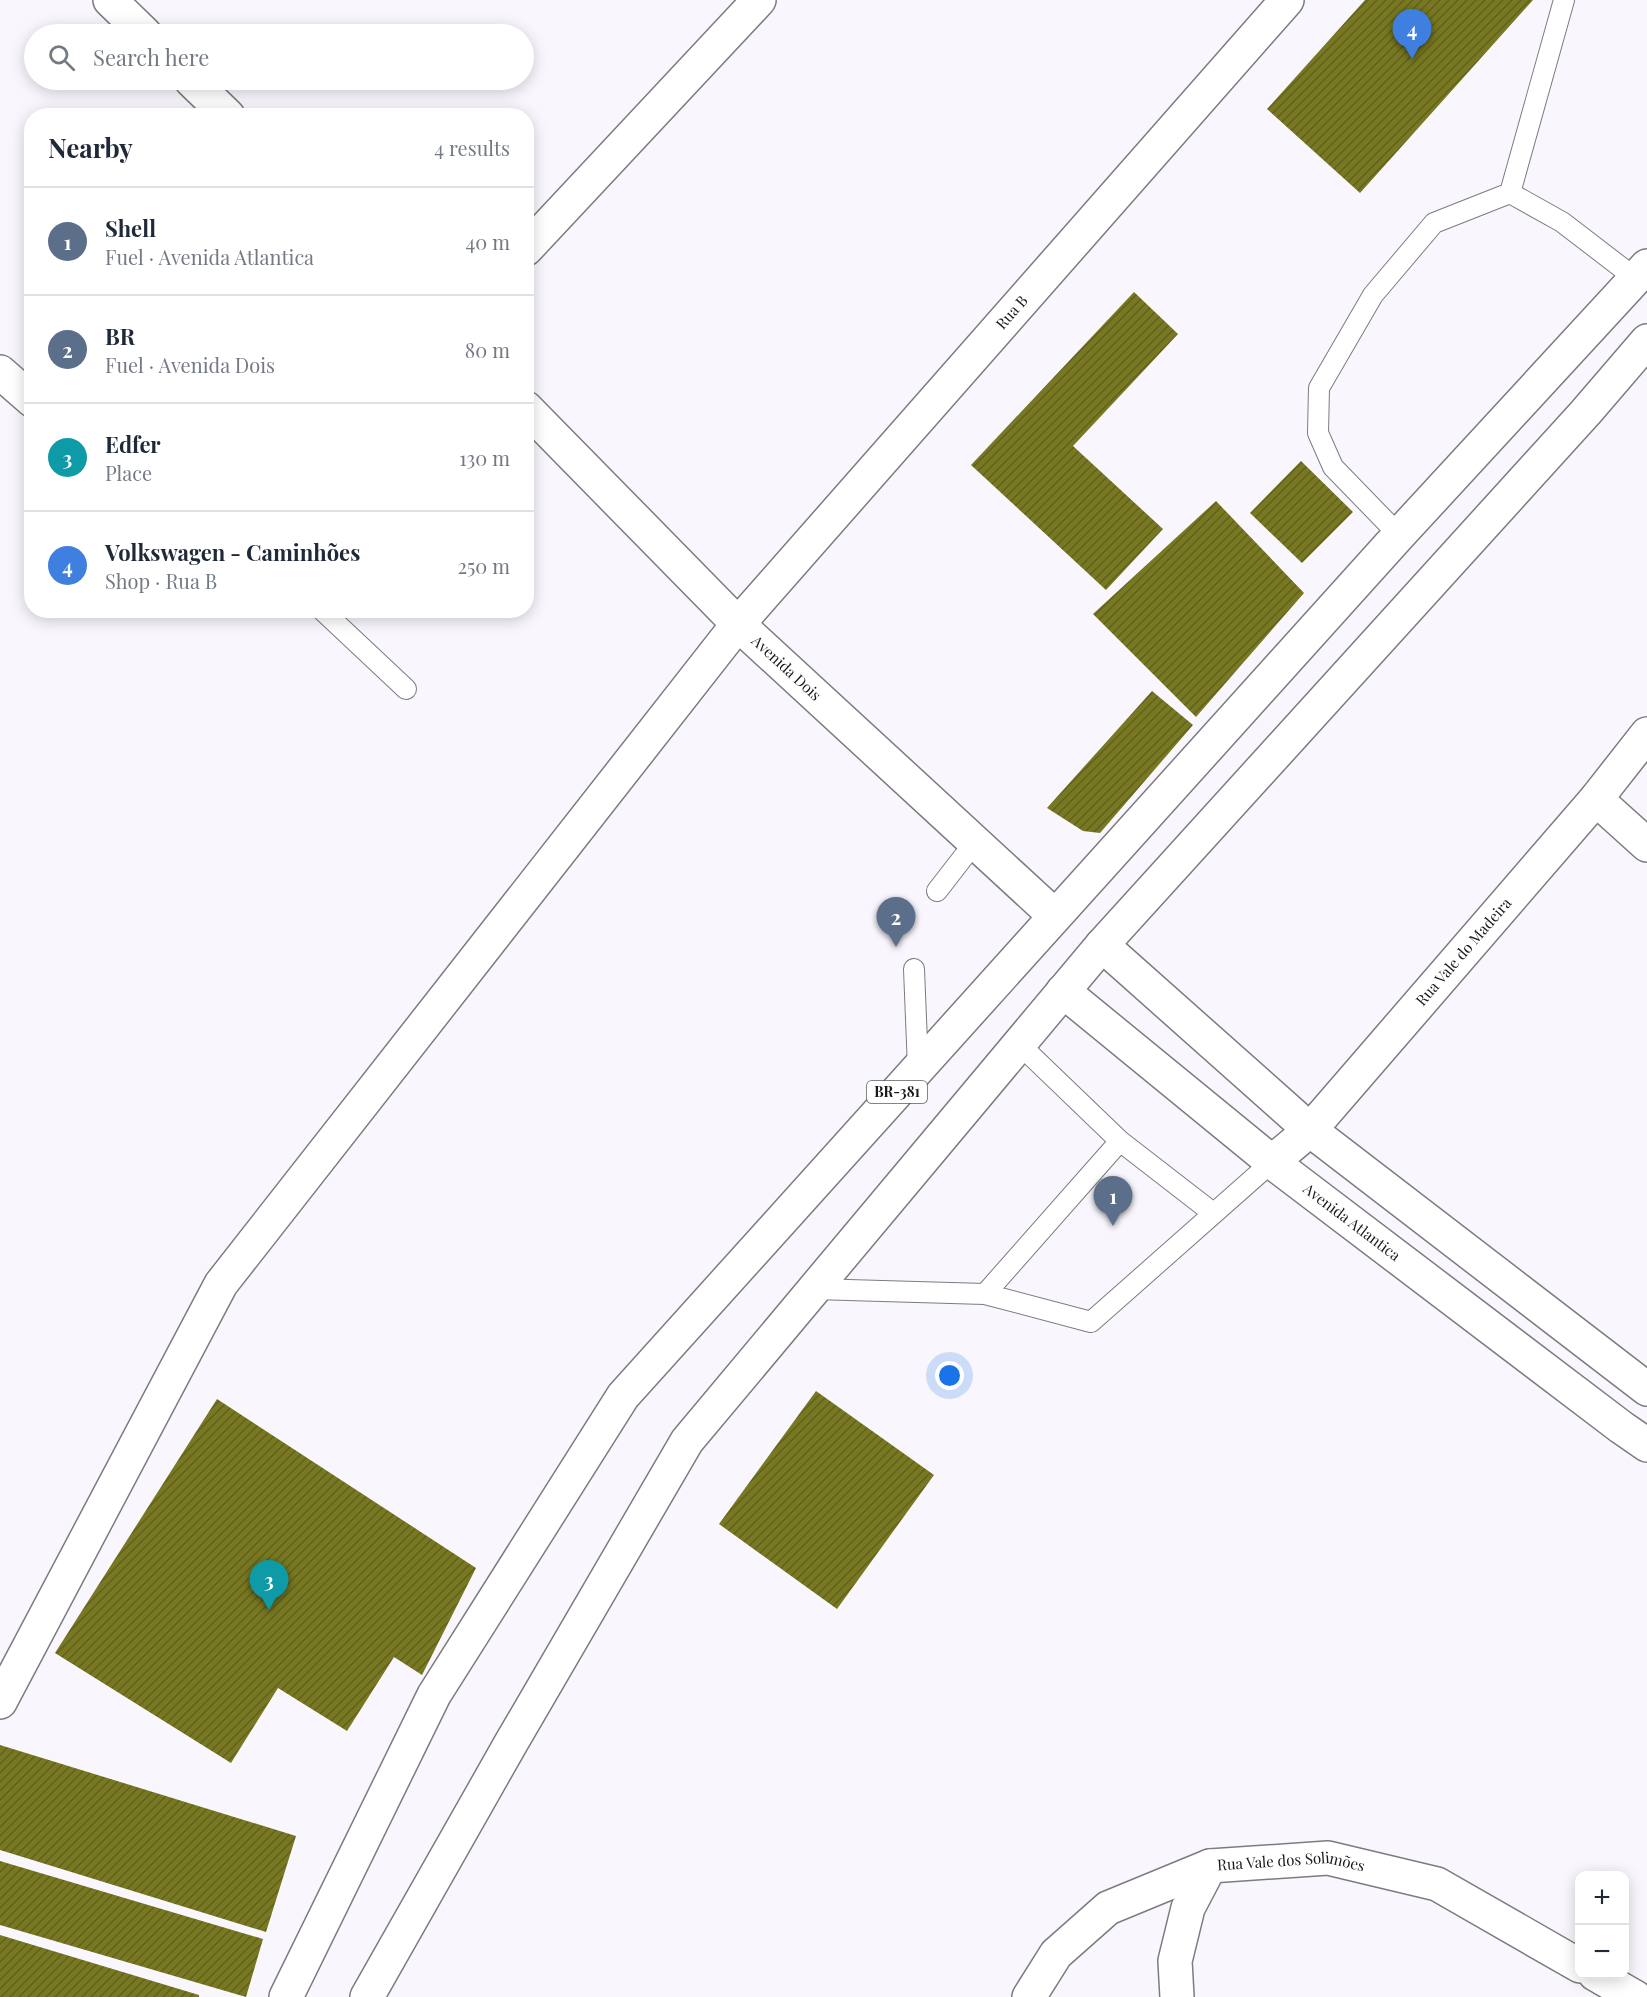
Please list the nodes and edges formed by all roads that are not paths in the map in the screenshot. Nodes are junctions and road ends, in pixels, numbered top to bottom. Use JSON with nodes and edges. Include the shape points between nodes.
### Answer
{"nodes":[{"id":1,"x":110,"y":0,"type":"edge"},
{"id":2,"x":759,"y":0,"type":"edge"},
{"id":3,"x":1287,"y":0,"type":"edge"},
{"id":4,"x":1564,"y":0,"type":"edge"},
{"id":5,"x":135,"y":24,"type":"edge"},
{"id":6,"x":201,"y":90,"type":"edge"},
{"id":7,"x":220,"y":108,"type":"edge"},
{"id":8,"x":1510,"y":193,"type":"junction"},
{"id":9,"x":534,"y":240,"type":"edge"},
{"id":10,"x":1643,"y":276,"type":"edge"},
{"id":11,"x":1647,"y":341,"type":"edge"},
{"id":12,"x":0,"y":372,"type":"edge"},
{"id":13,"x":24,"y":393,"type":"edge"},
{"id":14,"x":534,"y":416,"type":"edge"},
{"id":15,"x":1399,"y":535,"type":"junction"},
{"id":16,"x":331,"y":618,"type":"edge"},
{"id":17,"x":738,"y":624,"type":"junction"},
{"id":18,"x":406,"y":689,"type":"dead end"},
{"id":19,"x":1647,"y":734,"type":"edge"},
{"id":20,"x":1596,"y":799,"type":"junction"},
{"id":21,"x":975,"y":842,"type":"junction"},
{"id":22,"x":1647,"y":845,"type":"edge"},
{"id":23,"x":937,"y":891,"type":"dead end"},
{"id":24,"x":1055,"y":916,"type":"junction"},
{"id":25,"x":1102,"y":945,"type":"junction"},
{"id":26,"x":914,"y":969,"type":"dead end"},
{"id":27,"x":1063,"y":991,"type":"junction"},
{"id":28,"x":1019,"y":1044,"type":"junction"},
{"id":29,"x":918,"y":1068,"type":"junction"},
{"id":30,"x":1310,"y":1130,"type":"junction"},
{"id":31,"x":1120,"y":1141,"type":"junction"},
{"id":32,"x":1272,"y":1162,"type":"junction"},
{"id":33,"x":1213,"y":1213,"type":"junction"},
{"id":34,"x":814,"y":1289,"type":"junction"},
{"id":35,"x":986,"y":1294,"type":"junction"},
{"id":36,"x":1530,"y":1299,"type":"junction"},
{"id":37,"x":1503,"y":1338,"type":"junction"},
{"id":38,"x":1647,"y":1389,"type":"edge"},
{"id":39,"x":1647,"y":1445,"type":"edge"},
{"id":40,"x":0,"y":1702,"type":"edge"},
{"id":41,"x":1210,"y":1866,"type":"junction"},
{"id":42,"x":1575,"y":1963,"type":"edge"},
{"id":43,"x":1604,"y":1979,"type":"edge"},
{"id":44,"x":286,"y":1997,"type":"edge"},
{"id":45,"x":367,"y":1997,"type":"edge"},
{"id":46,"x":1029,"y":1997,"type":"edge"},
{"id":47,"x":1178,"y":1997,"type":"edge"},
{"id":48,"x":1635,"y":1997,"type":"edge"}],
"edges":[{"from":1,"to":5,"type":"street"},
{"from":2,"to":9,"type":"street"},
{"from":3,"to":17,"type":"street","name":"Rua B"},
{"from":4,"to":8,"type":"lane"},
{"from":6,"to":7,"type":"street"},
{"from":8,"to":10,"type":"lane"},
{"from":8,"to":15,"type":"lane","via":[[1434,222],[1373,295],[1319,388],[1318,433],[1333,467]]},
{"from":10,"to":15,"type":"street","number":"BR-381"},
{"from":11,"to":25,"type":"street"},
{"from":12,"to":13,"type":"street"},
{"from":14,"to":17,"type":"street","name":"Avenida Dois"},
{"from":15,"to":24,"type":"street","number":"BR-381"},
{"from":16,"to":18,"type":"lane"},
{"from":17,"to":21,"type":"street","name":"Avenida Dois"},
{"from":17,"to":40,"type":"street","name":"Rua B","via":[[221,1284]]},
{"from":19,"to":20,"type":"street","name":"Rua Vale do Madeira"},
{"from":20,"to":22,"type":"street"},
{"from":20,"to":30,"type":"street","name":"Rua Vale do Madeira"},
{"from":21,"to":23,"type":"lane"},
{"from":21,"to":24,"type":"street","name":"Avenida Dois"},
{"from":24,"to":29,"type":"street","number":"BR-381"},
{"from":25,"to":27,"type":"street"},
{"from":25,"to":30,"type":"street"},
{"from":26,"to":29,"type":"lane"},
{"from":27,"to":28,"type":"street"},
{"from":27,"to":32,"type":"street","name":"Avenida Atlantica"},
{"from":28,"to":31,"type":"lane"},
{"from":28,"to":34,"type":"street"},
{"from":29,"to":44,"type":"street","number":"BR-381","via":[[623,1396],[434,1695]]},
{"from":30,"to":32,"type":"street","name":"Rua Vale do Madeira"},
{"from":30,"to":36,"type":"street"},
{"from":31,"to":33,"type":"lane"},
{"from":31,"to":35,"type":"lane"},
{"from":32,"to":33,"type":"lane"},
{"from":32,"to":37,"type":"street","name":"Avenida Atlantica"},
{"from":33,"to":35,"type":"lane","via":[[1091,1322]]},
{"from":34,"to":35,"type":"lane"},
{"from":34,"to":45,"type":"street","via":[[687,1441]]},
{"from":36,"to":37,"type":"street"},
{"from":36,"to":38,"type":"street"},
{"from":37,"to":39,"type":"street","name":"Avenida Atlantica"},
{"from":41,"to":42,"type":"street","name":"Rua Vale dos Solimões","via":[[1328,1858],[1437,1884]]},
{"from":41,"to":46,"type":"street","name":"Rua Vale dos Solimões","via":[[1108,1908],[1056,1954]]},
{"from":41,"to":47,"type":"street","via":[[1185,1919],[1175,1961]]},
{"from":43,"to":48,"type":"street"}]}
